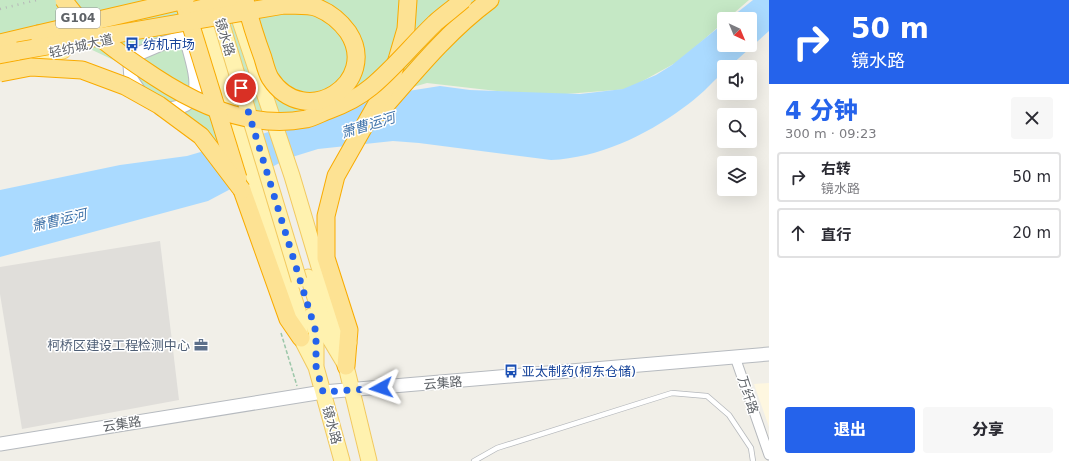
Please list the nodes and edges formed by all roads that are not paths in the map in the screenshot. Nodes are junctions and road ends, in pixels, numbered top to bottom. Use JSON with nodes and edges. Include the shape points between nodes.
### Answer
{"nodes":[{"id":1,"x":64,"y":0,"type":"edge"},
{"id":2,"x":156,"y":0,"type":"edge"},
{"id":3,"x":184,"y":0,"type":"edge"},
{"id":4,"x":199,"y":0,"type":"edge"},
{"id":5,"x":214,"y":0,"type":"edge"},
{"id":6,"x":223,"y":0,"type":"edge"},
{"id":7,"x":280,"y":0,"type":"edge"},
{"id":8,"x":408,"y":0,"type":"edge"},
{"id":9,"x":463,"y":0,"type":"edge"},
{"id":10,"x":490,"y":0,"type":"edge"},
{"id":11,"x":238,"y":3,"type":"edge"},
{"id":12,"x":206,"y":24,"type":"junction"},
{"id":13,"x":0,"y":36,"type":"edge"},
{"id":14,"x":187,"y":41,"type":"dead end"},
{"id":15,"x":0,"y":43,"type":"edge"},
{"id":16,"x":18,"y":51,"type":"junction"},
{"id":17,"x":0,"y":55,"type":"edge"},
{"id":18,"x":0,"y":65,"type":"edge"},
{"id":19,"x":0,"y":73,"type":"edge"},
{"id":20,"x":358,"y":138,"type":"junction"},
{"id":21,"x":249,"y":190,"type":"junction"},
{"id":22,"x":304,"y":279,"type":"junction"},
{"id":23,"x":301,"y":338,"type":"junction"},
{"id":24,"x":349,"y":343,"type":"junction"},
{"id":25,"x":769,"y":354,"type":"edge"},
{"id":26,"x":735,"y":357,"type":"junction"},
{"id":27,"x":316,"y":366,"type":"junction"},
{"id":28,"x":346,"y":366,"type":"junction"},
{"id":29,"x":350,"y":391,"type":"junction"},
{"id":30,"x":323,"y":392,"type":"junction"},
{"id":31,"x":0,"y":444,"type":"edge"},
{"id":32,"x":769,"y":455,"type":"edge"},
{"id":33,"x":342,"y":461,"type":"edge"},
{"id":34,"x":369,"y":461,"type":"edge"},
{"id":35,"x":474,"y":461,"type":"edge"},
{"id":36,"x":753,"y":461,"type":"edge"}],
"edges":[{"from":1,"to":9,"type":"highway","bridge":true,"via":[[71,12],[130,60],[168,85],[208,106],[246,118],[278,121],[307,119],[340,106],[370,88]]},
{"from":2,"to":13,"type":"main road","number":"G104"},
{"from":3,"to":15,"type":"highway","bridge":true},
{"from":3,"to":21,"type":"highway","bridge":true},
{"from":4,"to":12,"type":"main road"},
{"from":5,"to":22,"type":"main road","name":"镜水路","bridge":true},
{"from":6,"to":22,"type":"main road","bridge":true},
{"from":7,"to":11,"type":"main road","name":"轻纺城大道","number":"G104"},
{"from":8,"to":20,"type":"highway","bridge":true,"via":[[406,30],[392,77]]},
{"from":10,"to":20,"type":"highway","via":[[468,16]]},
{"from":11,"to":12,"type":"main road","name":"轻纺城大道","number":"G104"},
{"from":11,"to":16,"type":"highway","bridge":true},
{"from":11,"to":16,"type":"highway","bridge":true,"via":[[246,6],[248,12],[250,17],[255,35],[270,78],[282,92],[301,102],[316,101],[337,94],[351,78],[356,64],[354,42],[340,20],[316,7],[284,5],[261,10],[253,11],[245,12]]},
{"from":11,"to":24,"type":"main road","via":[[339,334]]},
{"from":12,"to":14,"type":"street","via":[[140,53],[130,65],[131,79],[141,93],[159,109],[173,109],[186,105],[197,88]]},
{"from":12,"to":18,"type":"main road","name":"轻纺城大道","number":"G104"},
{"from":12,"to":21,"type":"main road","via":[[237,127]]},
{"from":16,"to":17,"type":"highway"},
{"from":19,"to":21,"type":"highway","bridge":true,"via":[[31,67],[82,70],[125,86],[201,136]]},
{"from":20,"to":24,"type":"highway","via":[[336,176],[326,216],[326,258],[349,330]]},
{"from":21,"to":23,"type":"main road","via":[[298,310]]},
{"from":21,"to":23,"type":"highway","via":[[256,232],[288,319]]},
{"from":22,"to":27,"type":"main road","via":[[316,332]]},
{"from":22,"to":28,"type":"main road","via":[[328,336]]},
{"from":23,"to":27,"type":"main road"},
{"from":24,"to":28,"type":"highway"},
{"from":25,"to":26,"type":"street","name":"云集路"},
{"from":26,"to":29,"type":"street","name":"云集路"},
{"from":26,"to":32,"type":"street","name":"万纤路"},
{"from":27,"to":30,"type":"main road","name":"镜水路"},
{"from":28,"to":29,"type":"main road","name":"镜水路"},
{"from":29,"to":30,"type":"street","name":"云集路"},
{"from":29,"to":34,"type":"main road","name":"镜水路"},
{"from":30,"to":31,"type":"street","name":"云集路"},
{"from":30,"to":33,"type":"main road","name":"镜水路"},
{"from":35,"to":36,"type":"lane","via":[[497,448],[672,393],[707,396],[729,415],[751,448]]}]}
